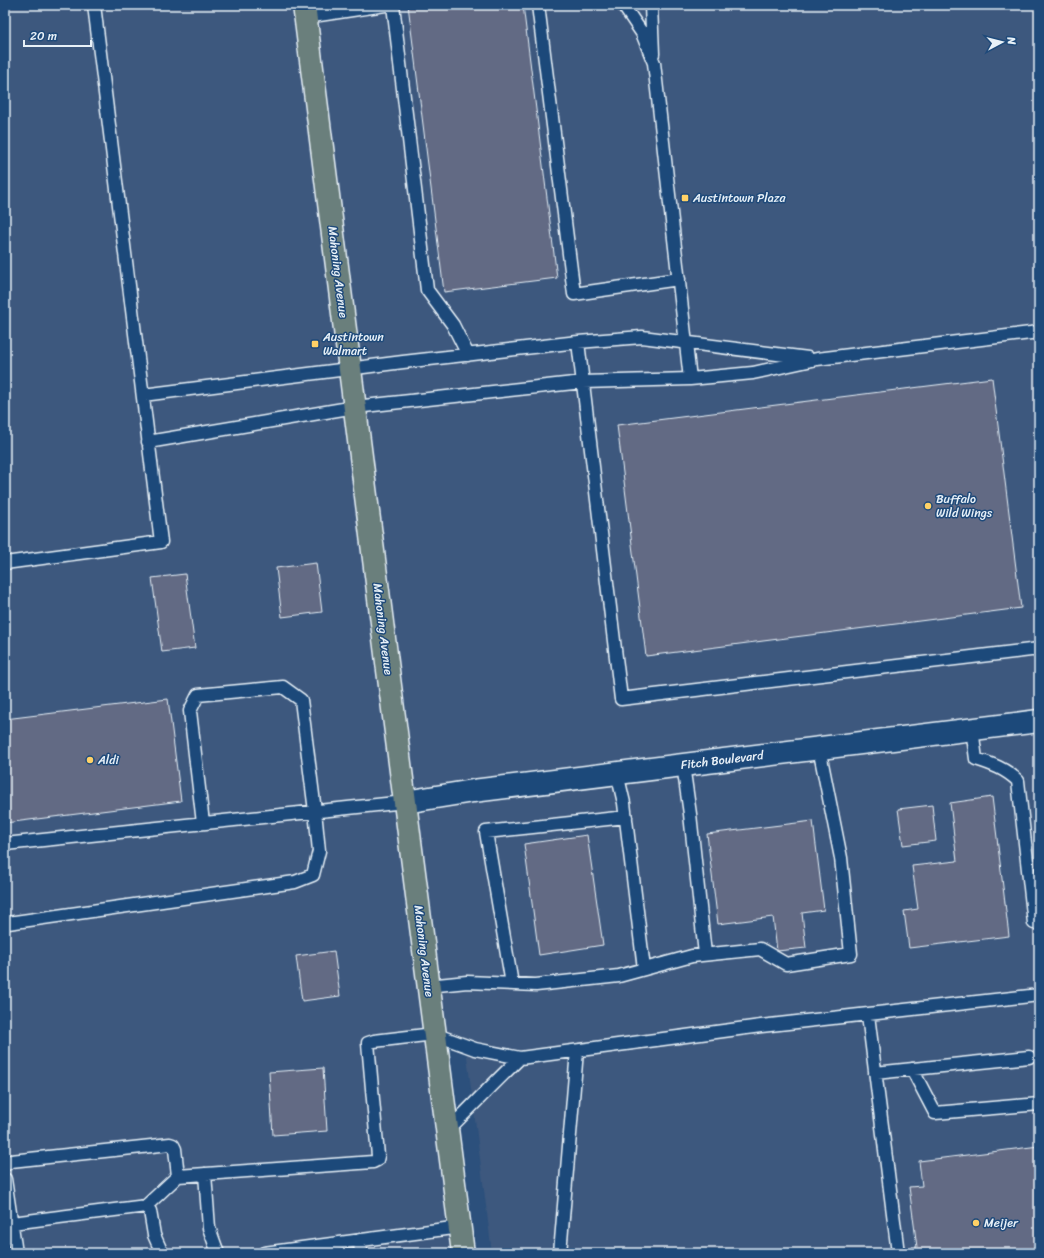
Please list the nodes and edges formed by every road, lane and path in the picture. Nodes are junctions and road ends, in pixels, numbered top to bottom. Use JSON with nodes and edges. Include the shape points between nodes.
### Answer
{"nodes":[{"id":1,"x":94,"y":5,"type":"edge"},
{"id":2,"x":386,"y":5,"type":"edge"},
{"id":3,"x":393,"y":5,"type":"edge"},
{"id":4,"x":538,"y":5,"type":"edge"},
{"id":5,"x":623,"y":5,"type":"edge"},
{"id":6,"x":651,"y":5,"type":"edge"},
{"id":7,"x":305,"y":11,"type":"edge"},
{"id":8,"x":654,"y":63,"type":"junction"},
{"id":9,"x":679,"y":279,"type":"junction"},
{"id":10,"x":1039,"y":332,"type":"edge"},
{"id":11,"x":578,"y":342,"type":"junction"},
{"id":12,"x":685,"y":342,"type":"junction"},
{"id":13,"x":468,"y":354,"type":"junction"},
{"id":14,"x":817,"y":359,"type":"junction"},
{"id":15,"x":350,"y":368,"type":"junction"},
{"id":16,"x":690,"y":379,"type":"junction"},
{"id":17,"x":583,"y":382,"type":"junction"},
{"id":18,"x":143,"y":395,"type":"junction"},
{"id":19,"x":355,"y":407,"type":"junction"},
{"id":20,"x":148,"y":442,"type":"junction"},
{"id":21,"x":5,"y":563,"type":"edge"},
{"id":22,"x":1039,"y":648,"type":"edge"},
{"id":23,"x":1039,"y":721,"type":"edge"},
{"id":24,"x":972,"y":729,"type":"junction"},
{"id":25,"x":819,"y":748,"type":"junction"},
{"id":26,"x":683,"y":765,"type":"junction"},
{"id":27,"x":618,"y":773,"type":"junction"},
{"id":28,"x":405,"y":802,"type":"junction"},
{"id":29,"x":315,"y":811,"type":"junction"},
{"id":30,"x":626,"y":817,"type":"junction"},
{"id":31,"x":203,"y":823,"type":"junction"},
{"id":32,"x":5,"y":844,"type":"edge"},
{"id":33,"x":5,"y":921,"type":"edge"},
{"id":34,"x":1034,"y":923,"type":"dead end"},
{"id":35,"x":705,"y":954,"type":"junction"},
{"id":36,"x":644,"y":969,"type":"junction"},
{"id":37,"x":512,"y":984,"type":"junction"},
{"id":38,"x":428,"y":986,"type":"junction"},
{"id":39,"x":1039,"y":996,"type":"edge"},
{"id":40,"x":868,"y":1015,"type":"junction"},
{"id":41,"x":434,"y":1034,"type":"junction"},
{"id":42,"x":577,"y":1051,"type":"junction"},
{"id":43,"x":1029,"y":1057,"type":"dead end"},
{"id":44,"x":520,"y":1058,"type":"junction"},
{"id":45,"x":912,"y":1069,"type":"junction"},
{"id":46,"x":875,"y":1073,"type":"junction"},
{"id":47,"x":1039,"y":1104,"type":"edge"},
{"id":48,"x":447,"y":1131,"type":"junction"},
{"id":49,"x":5,"y":1165,"type":"edge"},
{"id":50,"x":204,"y":1174,"type":"junction"},
{"id":51,"x":178,"y":1176,"type":"junction"},
{"id":52,"x":5,"y":1179,"type":"edge"},
{"id":53,"x":146,"y":1206,"type":"junction"},
{"id":54,"x":12,"y":1223,"type":"junction"},
{"id":55,"x":460,"y":1227,"type":"junction"},
{"id":56,"x":360,"y":1240,"type":"junction"},
{"id":57,"x":16,"y":1253,"type":"edge"},
{"id":58,"x":162,"y":1253,"type":"edge"},
{"id":59,"x":218,"y":1253,"type":"edge"},
{"id":60,"x":264,"y":1253,"type":"edge"},
{"id":61,"x":361,"y":1253,"type":"edge"},
{"id":62,"x":463,"y":1253,"type":"edge"},
{"id":63,"x":560,"y":1253,"type":"edge"},
{"id":64,"x":898,"y":1253,"type":"edge"}],
"edges":[{"from":1,"to":18,"type":"lane"},
{"from":2,"to":7,"type":"lane"},
{"from":3,"to":13,"type":"lane","via":[[427,290],[453,325]]},
{"from":4,"to":9,"type":"lane","via":[[574,294]]},
{"from":5,"to":8,"type":"lane","via":[[642,33]]},
{"from":6,"to":8,"type":"lane"},
{"from":7,"to":15,"type":"main road","name":"Mahoning Avenue"},
{"from":8,"to":9,"type":"lane"},
{"from":9,"to":12,"type":"lane"},
{"from":10,"to":14,"type":"lane"},
{"from":11,"to":12,"type":"lane","via":[[642,337]]},
{"from":11,"to":13,"type":"lane"},
{"from":11,"to":17,"type":"lane"},
{"from":12,"to":14,"type":"lane"},
{"from":12,"to":16,"type":"lane"},
{"from":13,"to":15,"type":"lane"},
{"from":14,"to":16,"type":"lane","via":[[753,373]]},
{"from":15,"to":18,"type":"lane"},
{"from":15,"to":19,"type":"main road","name":"Mahoning Avenue"},
{"from":16,"to":17,"type":"lane"},
{"from":17,"to":19,"type":"lane"},
{"from":17,"to":22,"type":"lane","via":[[621,699]]},
{"from":18,"to":20,"type":"lane"},
{"from":19,"to":20,"type":"lane"},
{"from":19,"to":28,"type":"main road","name":"Mahoning Avenue"},
{"from":20,"to":21,"type":"lane","via":[[161,542]]},
{"from":23,"to":24,"type":"street","name":"Fitch Boulevard"},
{"from":24,"to":25,"type":"street","name":"Fitch Boulevard"},
{"from":24,"to":34,"type":"lane","via":[[976,759],[993,764],[1018,781]]},
{"from":25,"to":26,"type":"street","name":"Fitch Boulevard"},
{"from":25,"to":35,"type":"lane","via":[[841,858],[851,954],[786,964],[760,949]]},
{"from":26,"to":27,"type":"street","name":"Fitch Boulevard"},
{"from":26,"to":35,"type":"lane"},
{"from":27,"to":28,"type":"street","name":"Fitch Boulevard"},
{"from":27,"to":30,"type":"lane"},
{"from":28,"to":29,"type":"lane"},
{"from":28,"to":38,"type":"main road","name":"Mahoning Avenue"},
{"from":29,"to":31,"type":"lane"},
{"from":29,"to":31,"type":"lane","via":[[301,700],[284,687],[198,696],[190,711]]},
{"from":29,"to":33,"type":"lane","via":[[319,851],[312,875],[294,882],[8,923]]},
{"from":30,"to":36,"type":"lane"},
{"from":30,"to":37,"type":"lane","via":[[486,832]]},
{"from":31,"to":32,"type":"lane"},
{"from":35,"to":36,"type":"lane"},
{"from":36,"to":37,"type":"lane","via":[[619,976],[536,986]]},
{"from":37,"to":38,"type":"lane","via":[[467,982]]},
{"from":38,"to":41,"type":"main road","name":"Mahoning Avenue"},
{"from":39,"to":40,"type":"lane"},
{"from":40,"to":42,"type":"lane","via":[[761,1026]]},
{"from":40,"to":46,"type":"lane"},
{"from":41,"to":44,"type":"lane","via":[[475,1049]]},
{"from":41,"to":48,"type":"main road","name":"Mahoning Avenue"},
{"from":41,"to":50,"type":"lane","via":[[368,1043],[377,1160]]},
{"from":42,"to":44,"type":"lane"},
{"from":42,"to":63,"type":"lane"},
{"from":43,"to":45,"type":"lane"},
{"from":44,"to":48,"type":"lane"},
{"from":45,"to":46,"type":"lane"},
{"from":45,"to":47,"type":"lane","via":[[935,1113]]},
{"from":46,"to":64,"type":"lane"},
{"from":48,"to":55,"type":"main road","name":"Mahoning Avenue"},
{"from":49,"to":51,"type":"lane","via":[[11,1161],[170,1144],[175,1149]]},
{"from":50,"to":51,"type":"lane"},
{"from":50,"to":59,"type":"lane","via":[[209,1228]]},
{"from":51,"to":53,"type":"lane"},
{"from":52,"to":54,"type":"lane"},
{"from":53,"to":54,"type":"lane"},
{"from":53,"to":58,"type":"lane","via":[[150,1211],[154,1235]]},
{"from":54,"to":57,"type":"lane"},
{"from":55,"to":56,"type":"lane"},
{"from":55,"to":62,"type":"main road","name":"Mahoning Avenue"},
{"from":56,"to":60,"type":"lane"},
{"from":56,"to":61,"type":"lane"}]}
